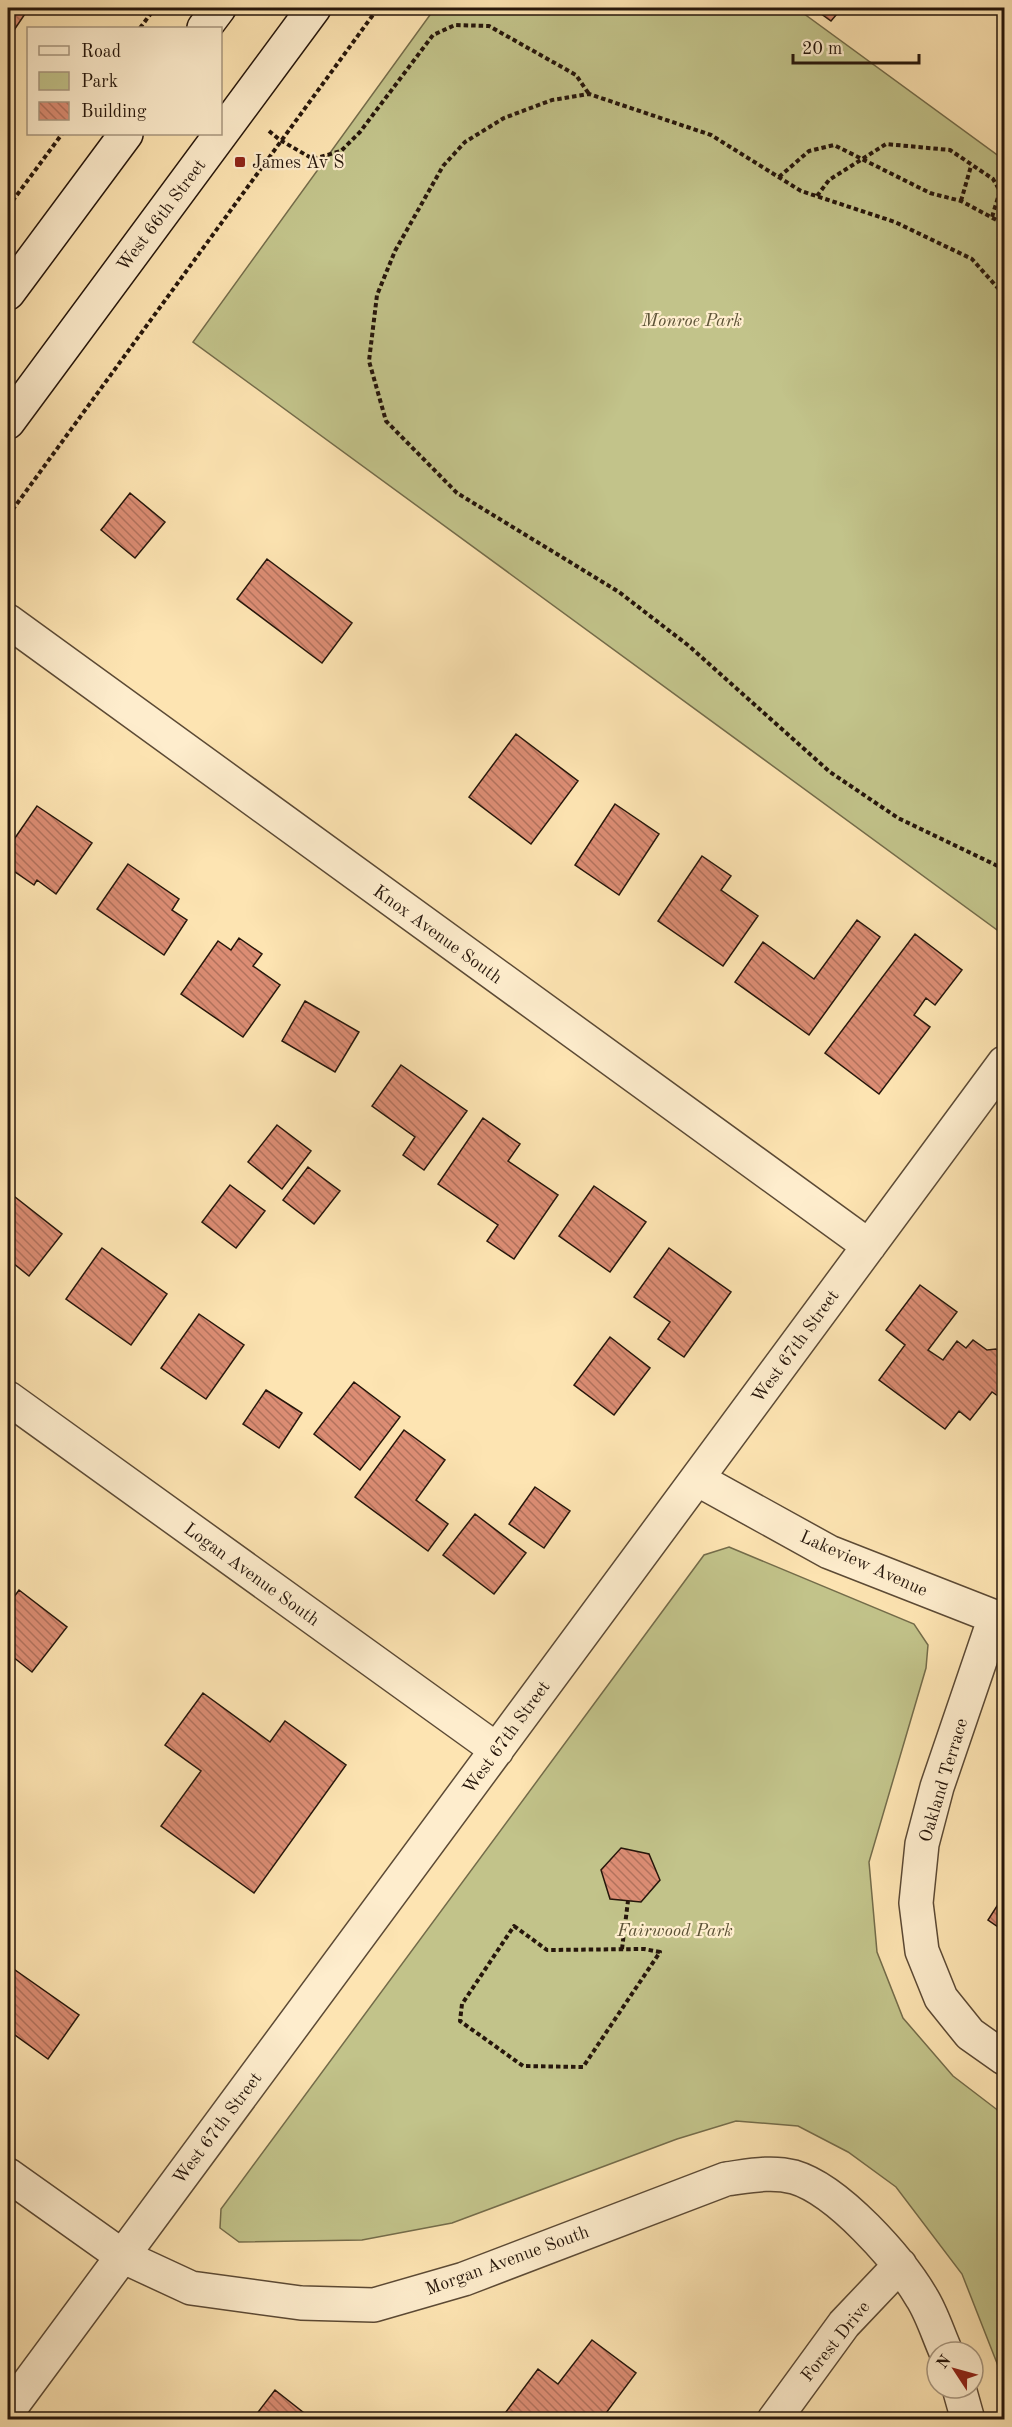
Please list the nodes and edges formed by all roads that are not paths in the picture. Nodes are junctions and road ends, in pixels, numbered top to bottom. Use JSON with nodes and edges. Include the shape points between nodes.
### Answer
{"nodes":[{"id":1,"x":219,"y":8,"type":"edge"},
{"id":2,"x":314,"y":8,"type":"edge"},
{"id":3,"x":205,"y":27,"type":"edge"},
{"id":4,"x":222,"y":132,"type":"edge"},
{"id":5,"x":125,"y":135,"type":"edge"},
{"id":6,"x":220,"y":135,"type":"edge"},
{"id":7,"x":8,"y":293,"type":"edge"},
{"id":8,"x":8,"y":422,"type":"edge"},
{"id":9,"x":8,"y":621,"type":"edge"},
{"id":10,"x":1005,"y":1063,"type":"edge"},
{"id":11,"x":869,"y":1246,"type":"junction"},
{"id":12,"x":8,"y":1398,"type":"edge"},
{"id":13,"x":697,"y":1479,"type":"junction"},
{"id":14,"x":1000,"y":1618,"type":"edge"},
{"id":15,"x":496,"y":1750,"type":"junction"},
{"id":16,"x":1005,"y":2058,"type":"edge"},
{"id":17,"x":8,"y":2175,"type":"edge"},
{"id":18,"x":122,"y":2256,"type":"junction"},
{"id":19,"x":900,"y":2265,"type":"junction"},
{"id":20,"x":941,"y":2340,"type":"edge"},
{"id":21,"x":962,"y":2400,"type":"edge"},
{"id":22,"x":8,"y":2411,"type":"edge"},
{"id":23,"x":774,"y":2420,"type":"edge"},
{"id":24,"x":968,"y":2420,"type":"edge"}],
"edges":[{"from":1,"to":3,"type":"street"},
{"from":2,"to":4,"type":"street","name":"West 66th Street"},
{"from":5,"to":7,"type":"street"},
{"from":6,"to":8,"type":"street","name":"West 66th Street"},
{"from":9,"to":11,"type":"street","name":"Knox Avenue South"},
{"from":10,"to":11,"type":"street","name":"West 67th Street"},
{"from":11,"to":13,"type":"street","name":"West 67th Street"},
{"from":12,"to":15,"type":"street","name":"Logan Avenue South"},
{"from":13,"to":14,"type":"street","name":"Lakeview Avenue","via":[[829,1552]]},
{"from":13,"to":15,"type":"street","name":"West 67th Street"},
{"from":14,"to":16,"type":"street","name":"Oakland Terrace","via":[[937,1787],[922,1844],[916,1903],[922,1951],[941,1998],[970,2034]]},
{"from":15,"to":18,"type":"street","name":"West 67th Street"},
{"from":17,"to":18,"type":"street","name":"Morgan Avenue South"},
{"from":18,"to":19,"type":"street","name":"Morgan Avenue South","via":[[191,2288],[301,2303],[374,2305],[464,2279],[726,2179],[770,2173],[796,2178],[820,2190],[863,2223]]},
{"from":18,"to":22,"type":"street","name":"West 67th Street"},
{"from":19,"to":20,"type":"street","name":"Morgan Avenue South","via":[[923,2298]]},
{"from":19,"to":23,"type":"street","name":"Forest Drive","via":[[844,2324]]},
{"from":21,"to":24,"type":"street"}]}
